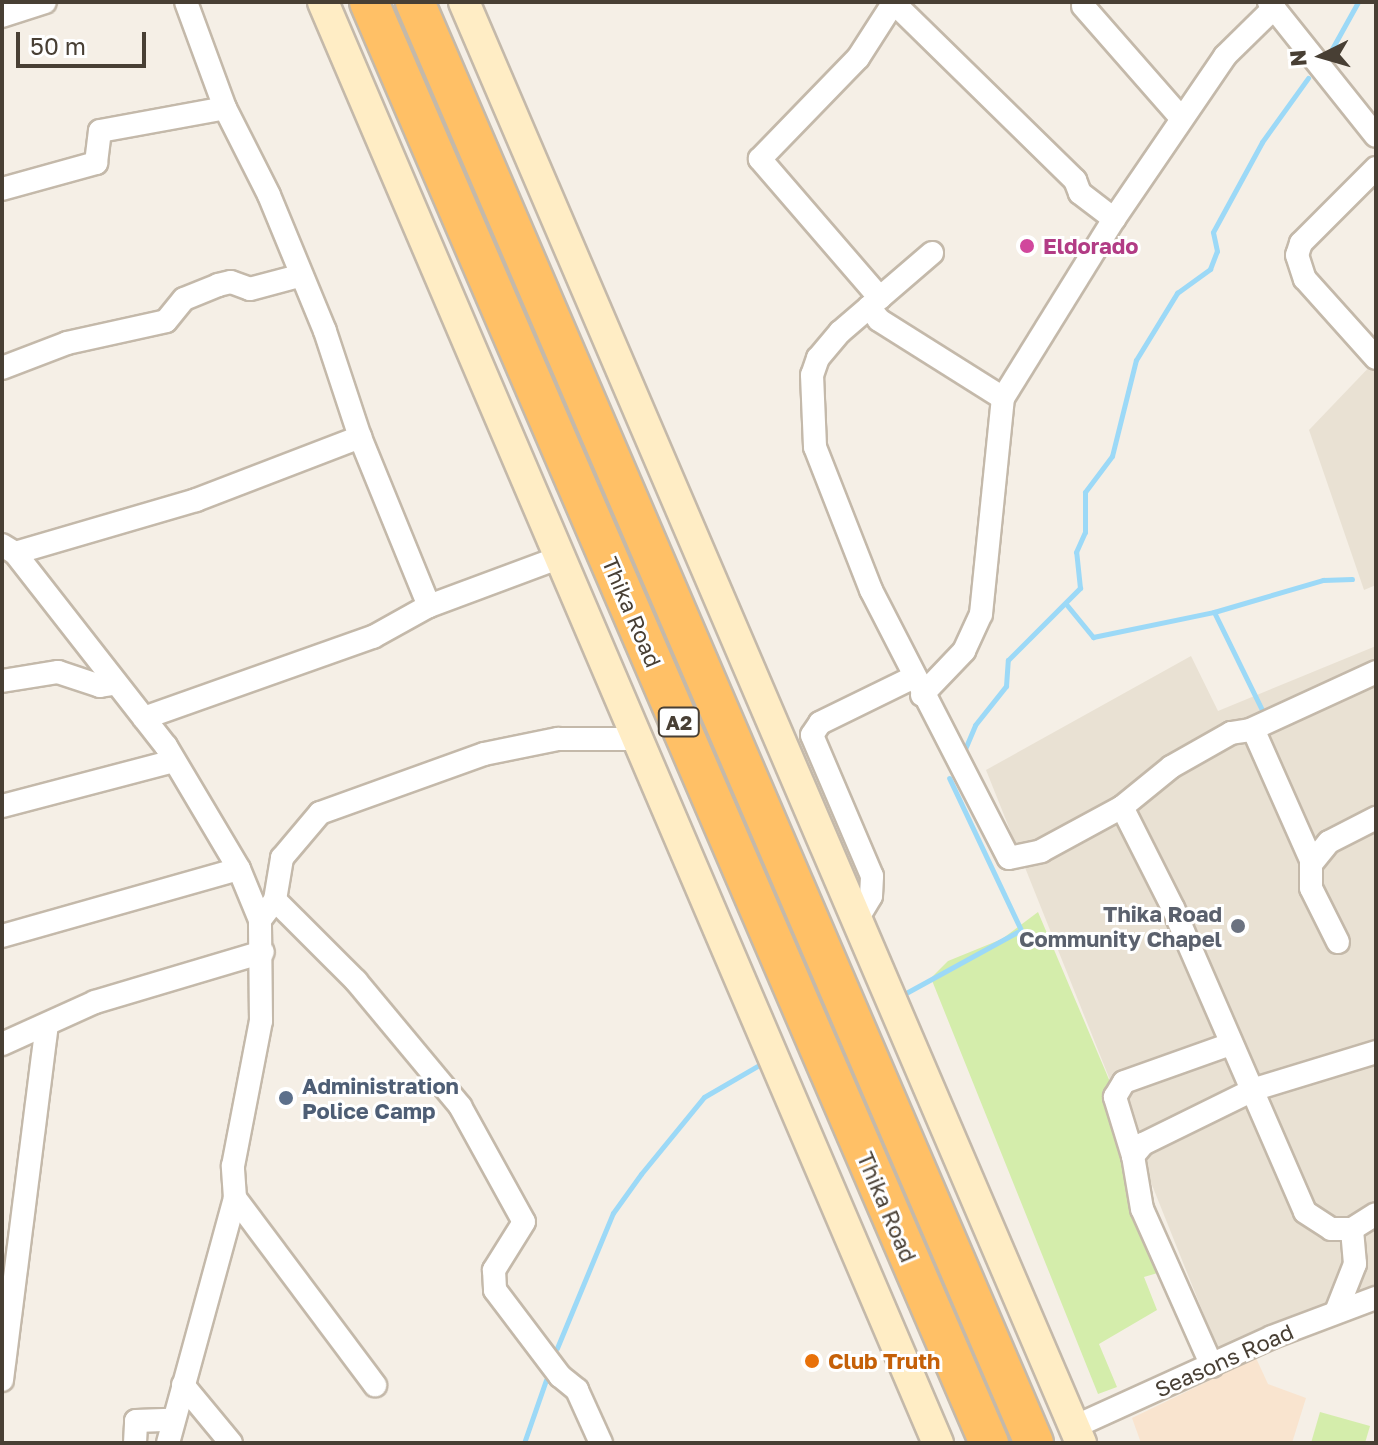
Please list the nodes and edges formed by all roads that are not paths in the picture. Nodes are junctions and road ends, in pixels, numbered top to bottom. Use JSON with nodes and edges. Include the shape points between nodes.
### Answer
{"nodes":[{"id":1,"x":45,"y":2,"type":"edge"},
{"id":2,"x":186,"y":2,"type":"edge"},
{"id":3,"x":323,"y":2,"type":"edge"},
{"id":4,"x":369,"y":2,"type":"edge"},
{"id":5,"x":415,"y":2,"type":"edge"},
{"id":6,"x":465,"y":2,"type":"edge"},
{"id":7,"x":894,"y":2,"type":"edge"},
{"id":8,"x":1082,"y":3,"type":"edge"},
{"id":9,"x":1271,"y":5,"type":"edge"},
{"id":10,"x":2,"y":16,"type":"edge"},
{"id":11,"x":225,"y":108,"type":"junction"},
{"id":12,"x":1181,"y":118,"type":"junction"},
{"id":13,"x":1376,"y":136,"type":"edge"},
{"id":14,"x":1376,"y":168,"type":"edge"},
{"id":15,"x":2,"y":189,"type":"edge"},
{"id":16,"x":1114,"y":219,"type":"junction"},
{"id":17,"x":932,"y":253,"type":"dead end"},
{"id":18,"x":299,"y":276,"type":"junction"},
{"id":19,"x":875,"y":303,"type":"junction"},
{"id":20,"x":1376,"y":358,"type":"edge"},
{"id":21,"x":2,"y":368,"type":"edge"},
{"id":22,"x":1003,"y":398,"type":"junction"},
{"id":23,"x":360,"y":437,"type":"junction"},
{"id":24,"x":8,"y":549,"type":"edge"},
{"id":25,"x":561,"y":557,"type":"junction"},
{"id":26,"x":429,"y":606,"type":"junction"},
{"id":27,"x":1376,"y":672,"type":"edge"},
{"id":28,"x":2,"y":681,"type":"edge"},
{"id":29,"x":113,"y":684,"type":"junction"},
{"id":30,"x":918,"y":686,"type":"junction"},
{"id":31,"x":144,"y":718,"type":"junction"},
{"id":32,"x":1253,"y":729,"type":"junction"},
{"id":33,"x":639,"y":739,"type":"junction"},
{"id":34,"x":173,"y":761,"type":"junction"},
{"id":35,"x":2,"y":806,"type":"edge"},
{"id":36,"x":1122,"y":807,"type":"junction"},
{"id":37,"x":1376,"y":818,"type":"edge"},
{"id":38,"x":1312,"y":862,"type":"junction"},
{"id":39,"x":239,"y":869,"type":"junction"},
{"id":40,"x":275,"y":900,"type":"junction"},
{"id":41,"x":859,"y":916,"type":"junction"},
{"id":42,"x":260,"y":920,"type":"junction"},
{"id":43,"x":2,"y":936,"type":"edge"},
{"id":44,"x":1338,"y":942,"type":"dead end"},
{"id":45,"x":263,"y":952,"type":"junction"},
{"id":46,"x":47,"y":1026,"type":"junction"},
{"id":47,"x":2,"y":1044,"type":"edge"},
{"id":48,"x":1231,"y":1044,"type":"junction"},
{"id":49,"x":1376,"y":1052,"type":"edge"},
{"id":50,"x":1255,"y":1089,"type":"junction"},
{"id":51,"x":1133,"y":1156,"type":"junction"},
{"id":52,"x":235,"y":1198,"type":"junction"},
{"id":53,"x":1376,"y":1214,"type":"edge"},
{"id":54,"x":1352,"y":1229,"type":"junction"},
{"id":55,"x":1376,"y":1298,"type":"edge"},
{"id":56,"x":1336,"y":1312,"type":"junction"},
{"id":57,"x":1212,"y":1366,"type":"junction"},
{"id":58,"x":2,"y":1380,"type":"edge"},
{"id":59,"x":183,"y":1385,"type":"junction"},
{"id":60,"x":375,"y":1385,"type":"dead end"},
{"id":61,"x":171,"y":1420,"type":"junction"},
{"id":62,"x":1078,"y":1435,"type":"edge"},
{"id":63,"x":135,"y":1443,"type":"edge"},
{"id":64,"x":168,"y":1443,"type":"edge"},
{"id":65,"x":231,"y":1443,"type":"edge"},
{"id":66,"x":601,"y":1443,"type":"edge"},
{"id":67,"x":938,"y":1443,"type":"edge"},
{"id":68,"x":989,"y":1443,"type":"edge"},
{"id":69,"x":1034,"y":1443,"type":"edge"}],
"edges":[{"from":1,"to":10,"type":"street"},
{"from":2,"to":11,"type":"street"},
{"from":3,"to":25,"type":"main road","name":"Thika Road"},
{"from":4,"to":68,"type":"highway","name":"Thika Road","number":"A2"},
{"from":5,"to":69,"type":"highway","name":"Thika Road","number":"A2"},
{"from":6,"to":41,"type":"main road"},
{"from":7,"to":16,"type":"street","via":[[1075,180],[1080,193]]},
{"from":7,"to":19,"type":"street","via":[[858,58],[760,159]]},
{"from":8,"to":12,"type":"street"},
{"from":9,"to":12,"type":"street","via":[[1225,56]]},
{"from":9,"to":13,"type":"street"},
{"from":11,"to":15,"type":"street","via":[[100,131],[96,163]]},
{"from":11,"to":18,"type":"street","via":[[269,195]]},
{"from":12,"to":16,"type":"street"},
{"from":14,"to":20,"type":"street","via":[[1301,243],[1297,255],[1305,279]]},
{"from":16,"to":22,"type":"street"},
{"from":17,"to":19,"type":"street"},
{"from":18,"to":21,"type":"street","via":[[250,289],[231,282],[218,285],[184,299],[166,321],[67,343]]},
{"from":18,"to":23,"type":"street","via":[[325,331]]},
{"from":19,"to":22,"type":"street","via":[[879,320]]},
{"from":19,"to":30,"type":"street","via":[[818,358],[812,375],[815,447],[871,590]]},
{"from":22,"to":30,"type":"street","via":[[981,614],[964,651]]},
{"from":23,"to":24,"type":"street","via":[[196,500]]},
{"from":23,"to":26,"type":"street"},
{"from":24,"to":29,"type":"street"},
{"from":25,"to":26,"type":"street"},
{"from":25,"to":33,"type":"main road","name":"Thika Road"},
{"from":26,"to":31,"type":"street","via":[[373,637]]},
{"from":27,"to":32,"type":"street"},
{"from":28,"to":29,"type":"street","via":[[58,672],[100,686]]},
{"from":29,"to":31,"type":"street"},
{"from":30,"to":36,"type":"street","via":[[1009,858],[1041,851]]},
{"from":30,"to":41,"type":"street","via":[[820,723],[812,735],[872,876],[871,896]]},
{"from":31,"to":34,"type":"street"},
{"from":32,"to":36,"type":"street","via":[[1231,733],[1171,767]]},
{"from":32,"to":38,"type":"street"},
{"from":33,"to":40,"type":"street","via":[[558,739],[484,754],[320,813],[282,858]]},
{"from":33,"to":67,"type":"main road","name":"Thika Road"},
{"from":34,"to":35,"type":"street"},
{"from":34,"to":39,"type":"street"},
{"from":36,"to":48,"type":"street","via":[[1173,908]]},
{"from":37,"to":38,"type":"street","via":[[1329,842]]},
{"from":38,"to":44,"type":"street","via":[[1311,888]]},
{"from":39,"to":42,"type":"street"},
{"from":39,"to":43,"type":"street"},
{"from":40,"to":42,"type":"street"},
{"from":40,"to":66,"type":"street","via":[[356,981],[460,1106],[524,1222],[494,1270],[495,1290],[560,1376],[577,1390]]},
{"from":41,"to":62,"type":"main road"},
{"from":42,"to":45,"type":"street"},
{"from":45,"to":46,"type":"street","via":[[95,1002]]},
{"from":45,"to":52,"type":"street","via":[[261,1021],[233,1166]]},
{"from":46,"to":47,"type":"street"},
{"from":46,"to":58,"type":"street"},
{"from":48,"to":50,"type":"street"},
{"from":48,"to":51,"type":"street","via":[[1124,1082],[1115,1097]]},
{"from":49,"to":50,"type":"street"},
{"from":50,"to":51,"type":"street","via":[[1143,1144]]},
{"from":50,"to":54,"type":"street","via":[[1305,1212],[1331,1229]]},
{"from":51,"to":57,"type":"street","via":[[1142,1209]]},
{"from":52,"to":59,"type":"street"},
{"from":52,"to":60,"type":"street"},
{"from":53,"to":54,"type":"street"},
{"from":54,"to":56,"type":"street","via":[[1355,1264]]},
{"from":55,"to":56,"type":"street","name":"Seasons Road"},
{"from":56,"to":57,"type":"street","name":"Seasons Road"},
{"from":57,"to":62,"type":"street","name":"Seasons Road"},
{"from":59,"to":61,"type":"street"},
{"from":59,"to":65,"type":"street"},
{"from":61,"to":63,"type":"street","via":[[136,1421]]},
{"from":61,"to":64,"type":"street"}]}
